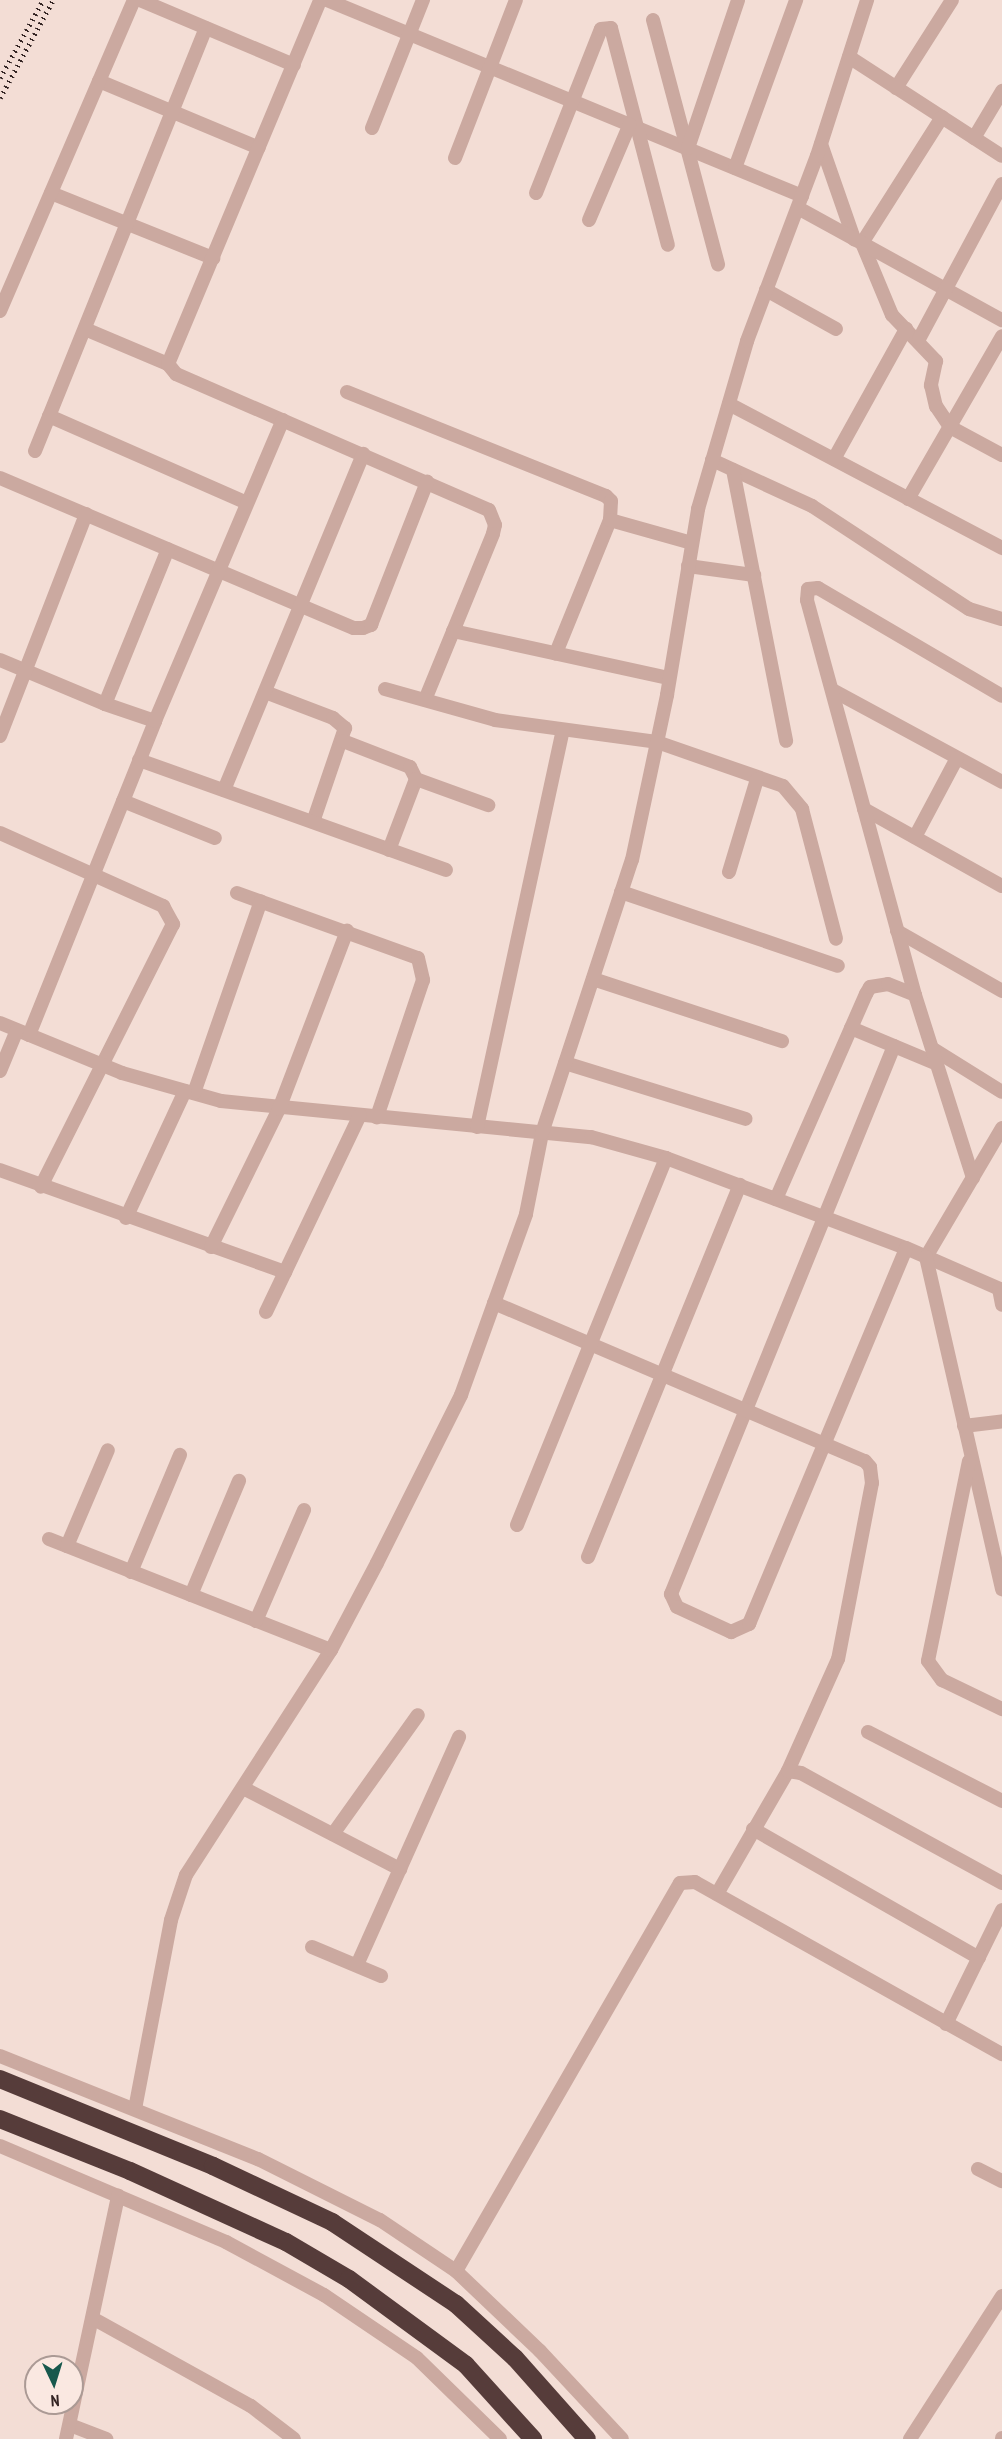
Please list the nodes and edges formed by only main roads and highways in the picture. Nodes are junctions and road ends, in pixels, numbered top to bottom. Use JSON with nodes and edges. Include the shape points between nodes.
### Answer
{"nodes":[{"id":1,"x":0,"y":2079,"type":"edge"},
{"id":2,"x":0,"y":2119,"type":"edge"},
{"id":3,"x":533,"y":2439,"type":"edge"},
{"id":4,"x":586,"y":2439,"type":"edge"}],
"edges":[{"from":1,"to":4,"type":"highway","via":[[213,2166],[332,2222],[456,2304],[515,2358]]},
{"from":2,"to":3,"type":"highway","via":[[140,2175],[286,2242],[349,2279],[466,2365]]}]}
